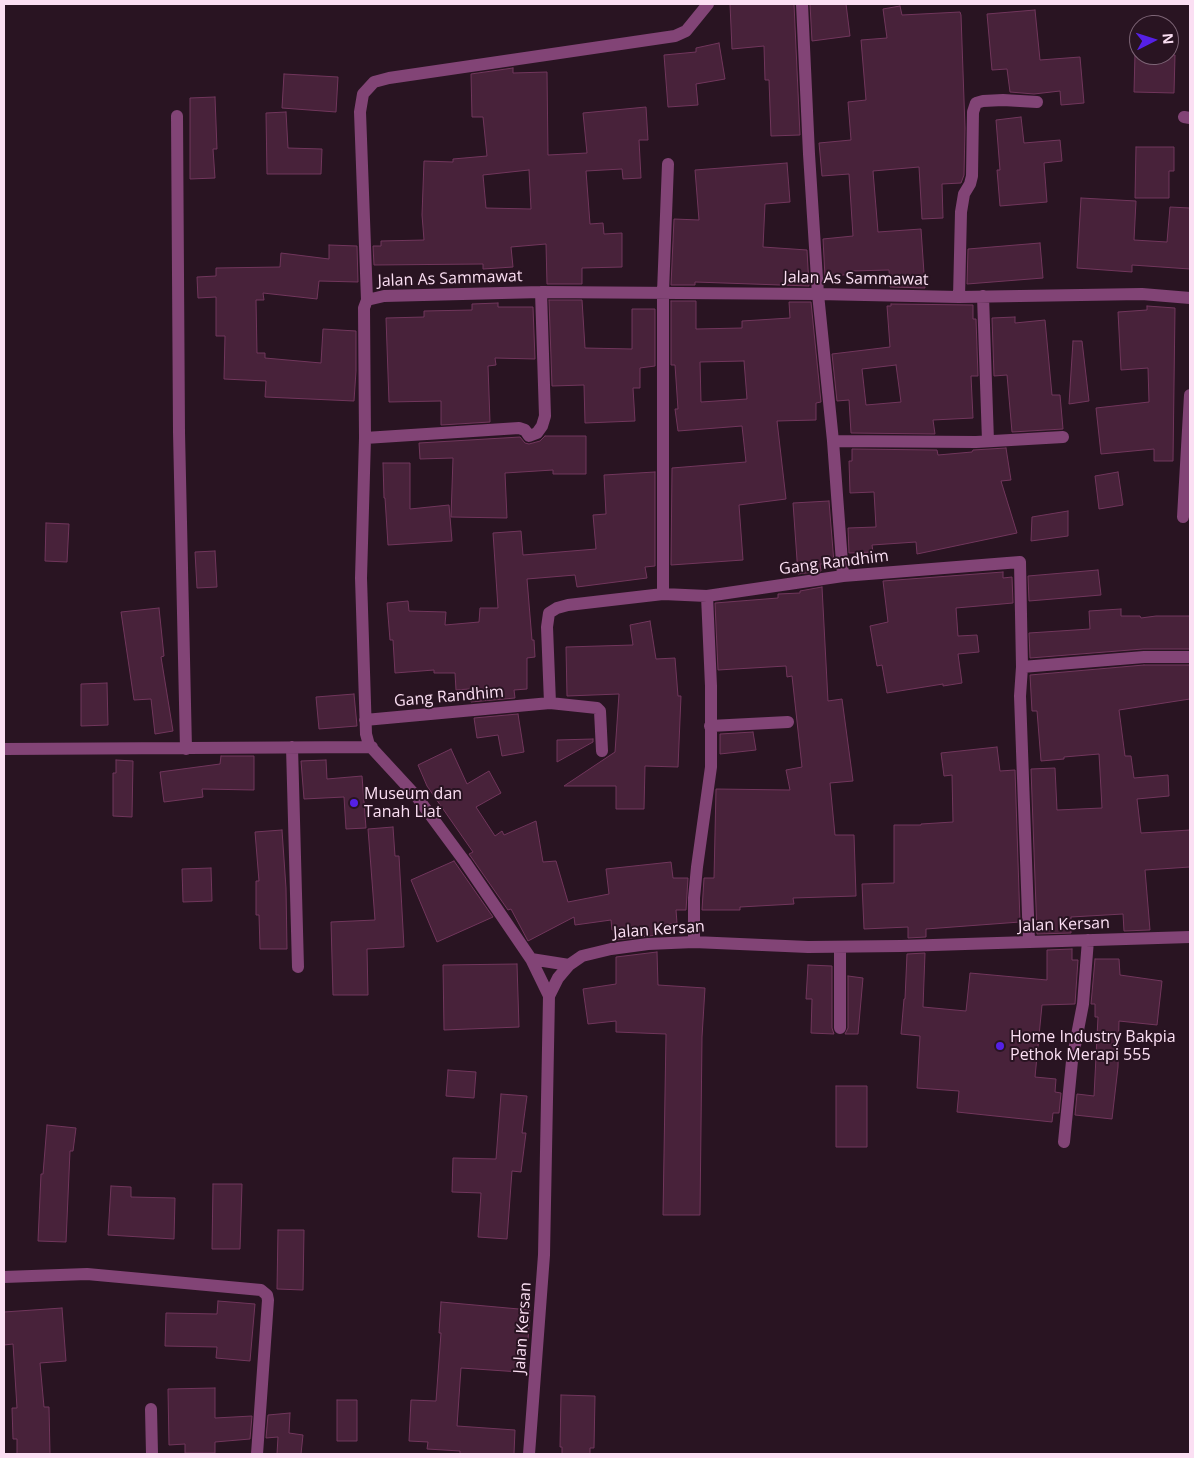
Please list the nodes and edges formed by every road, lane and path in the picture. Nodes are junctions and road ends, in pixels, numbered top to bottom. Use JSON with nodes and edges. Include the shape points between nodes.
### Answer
{"nodes":[{"id":1,"x":708,"y":4,"type":"edge"},
{"id":2,"x":802,"y":4,"type":"edge"},
{"id":3,"x":1038,"y":102,"type":"dead end"},
{"id":4,"x":176,"y":116,"type":"dead end"},
{"id":5,"x":668,"y":164,"type":"dead end"},
{"id":6,"x":542,"y":292,"type":"junction"},
{"id":7,"x":663,"y":292,"type":"junction"},
{"id":8,"x":818,"y":294,"type":"junction"},
{"id":9,"x":983,"y":296,"type":"junction"},
{"id":10,"x":959,"y":297,"type":"junction"},
{"id":11,"x":1190,"y":298,"type":"edge"},
{"id":12,"x":367,"y":300,"type":"junction"},
{"id":13,"x":1190,"y":395,"type":"edge"},
{"id":14,"x":1063,"y":437,"type":"dead end"},
{"id":15,"x":365,"y":438,"type":"junction"},
{"id":16,"x":833,"y":441,"type":"junction"},
{"id":17,"x":988,"y":441,"type":"junction"},
{"id":18,"x":1183,"y":516,"type":"dead end"},
{"id":19,"x":843,"y":576,"type":"junction"},
{"id":20,"x":662,"y":594,"type":"junction"},
{"id":21,"x":707,"y":596,"type":"junction"},
{"id":22,"x":1190,"y":657,"type":"edge"},
{"id":23,"x":1022,"y":668,"type":"junction"},
{"id":24,"x":550,"y":703,"type":"junction"},
{"id":25,"x":365,"y":720,"type":"junction"},
{"id":26,"x":788,"y":722,"type":"dead end"},
{"id":27,"x":710,"y":726,"type":"junction"},
{"id":28,"x":292,"y":747,"type":"junction"},
{"id":29,"x":372,"y":747,"type":"junction"},
{"id":30,"x":186,"y":749,"type":"junction"},
{"id":31,"x":4,"y":750,"type":"edge"},
{"id":32,"x":602,"y":752,"type":"dead end"},
{"id":33,"x":1190,"y":937,"type":"edge"},
{"id":34,"x":1088,"y":940,"type":"junction"},
{"id":35,"x":694,"y":942,"type":"junction"},
{"id":36,"x":1029,"y":942,"type":"junction"},
{"id":37,"x":840,"y":947,"type":"junction"},
{"id":38,"x":531,"y":959,"type":"junction"},
{"id":39,"x":569,"y":965,"type":"junction"},
{"id":40,"x":298,"y":967,"type":"dead end"},
{"id":41,"x":549,"y":996,"type":"junction"},
{"id":42,"x":840,"y":1028,"type":"dead end"},
{"id":43,"x":1064,"y":1142,"type":"dead end"},
{"id":44,"x":4,"y":1277,"type":"edge"},
{"id":45,"x":151,"y":1409,"type":"dead end"},
{"id":46,"x":152,"y":1454,"type":"edge"},
{"id":47,"x":257,"y":1454,"type":"edge"},
{"id":48,"x":529,"y":1454,"type":"edge"}],
"edges":[{"from":1,"to":12,"type":"street","via":[[686,31],[675,36],[374,82],[363,94],[360,112]]},
{"from":2,"to":8,"type":"street"},
{"from":3,"to":10,"type":"street","via":[[1003,100],[976,103],[973,112],[972,176],[961,212]]},
{"from":4,"to":30,"type":"street"},
{"from":5,"to":7,"type":"street"},
{"from":6,"to":7,"type":"street","name":"Jalan As Sammawat"},
{"from":6,"to":12,"type":"street","name":"Jalan As Sammawat","via":[[384,296]]},
{"from":6,"to":15,"type":"street","via":[[545,416],[537,433],[529,436],[519,428]]},
{"from":7,"to":8,"type":"street","name":"Jalan As Sammawat"},
{"from":7,"to":20,"type":"street"},
{"from":8,"to":10,"type":"street","name":"Jalan As Sammawat"},
{"from":8,"to":16,"type":"street"},
{"from":9,"to":10,"type":"street","name":"Jalan As Sammawat"},
{"from":9,"to":11,"type":"street","name":"Jalan As Sammawat","via":[[1142,294]]},
{"from":9,"to":17,"type":"street"},
{"from":12,"to":15,"type":"street","name":"Jalan As Sammawat","via":[[364,308]]},
{"from":13,"to":18,"type":"street"},
{"from":14,"to":17,"type":"street"},
{"from":15,"to":25,"type":"street","name":"Jalan As Sammawat","via":[[362,578]]},
{"from":16,"to":17,"type":"street"},
{"from":16,"to":19,"type":"street"},
{"from":19,"to":21,"type":"street","name":"Gang Randhim"},
{"from":19,"to":23,"type":"street","name":"Gang Randhim","via":[[1020,562]]},
{"from":20,"to":21,"type":"street","name":"Gang Randhim"},
{"from":20,"to":24,"type":"street","name":"Gang Randhim","via":[[568,605],[549,613]]},
{"from":21,"to":27,"type":"street"},
{"from":22,"to":23,"type":"street","via":[[1144,657]]},
{"from":23,"to":36,"type":"street","name":"Gang Randhim","via":[[1020,696]]},
{"from":24,"to":25,"type":"street","name":"Gang Randhim"},
{"from":24,"to":32,"type":"street","via":[[597,708],[600,711]]},
{"from":25,"to":29,"type":"street","name":"Jalan As Sammawat","via":[[366,734]]},
{"from":26,"to":27,"type":"street"},
{"from":27,"to":35,"type":"street","via":[[711,767],[697,867]]},
{"from":28,"to":29,"type":"street"},
{"from":28,"to":30,"type":"street"},
{"from":28,"to":40,"type":"street"},
{"from":29,"to":38,"type":"street","name":"Jalan As Sammawat","via":[[418,797]]},
{"from":30,"to":31,"type":"street"},
{"from":33,"to":34,"type":"street","name":"Jalan Kersan"},
{"from":34,"to":36,"type":"street","name":"Jalan Kersan"},
{"from":34,"to":43,"type":"street","via":[[1083,1004],[1072,1061]]},
{"from":35,"to":37,"type":"street","name":"Jalan Kersan"},
{"from":35,"to":39,"type":"street","name":"Jalan Kersan","via":[[611,949],[582,956]]},
{"from":36,"to":37,"type":"street","name":"Jalan Kersan"},
{"from":37,"to":42,"type":"street"},
{"from":38,"to":39,"type":"street"},
{"from":38,"to":41,"type":"street","name":"Jalan As Sammawat"},
{"from":39,"to":41,"type":"street","name":"Jalan Kersan"},
{"from":41,"to":48,"type":"street","name":"Jalan Kersan","via":[[544,1255]]},
{"from":44,"to":47,"type":"street","via":[[87,1274],[261,1290],[268,1300]]},
{"from":45,"to":46,"type":"street"}]}
